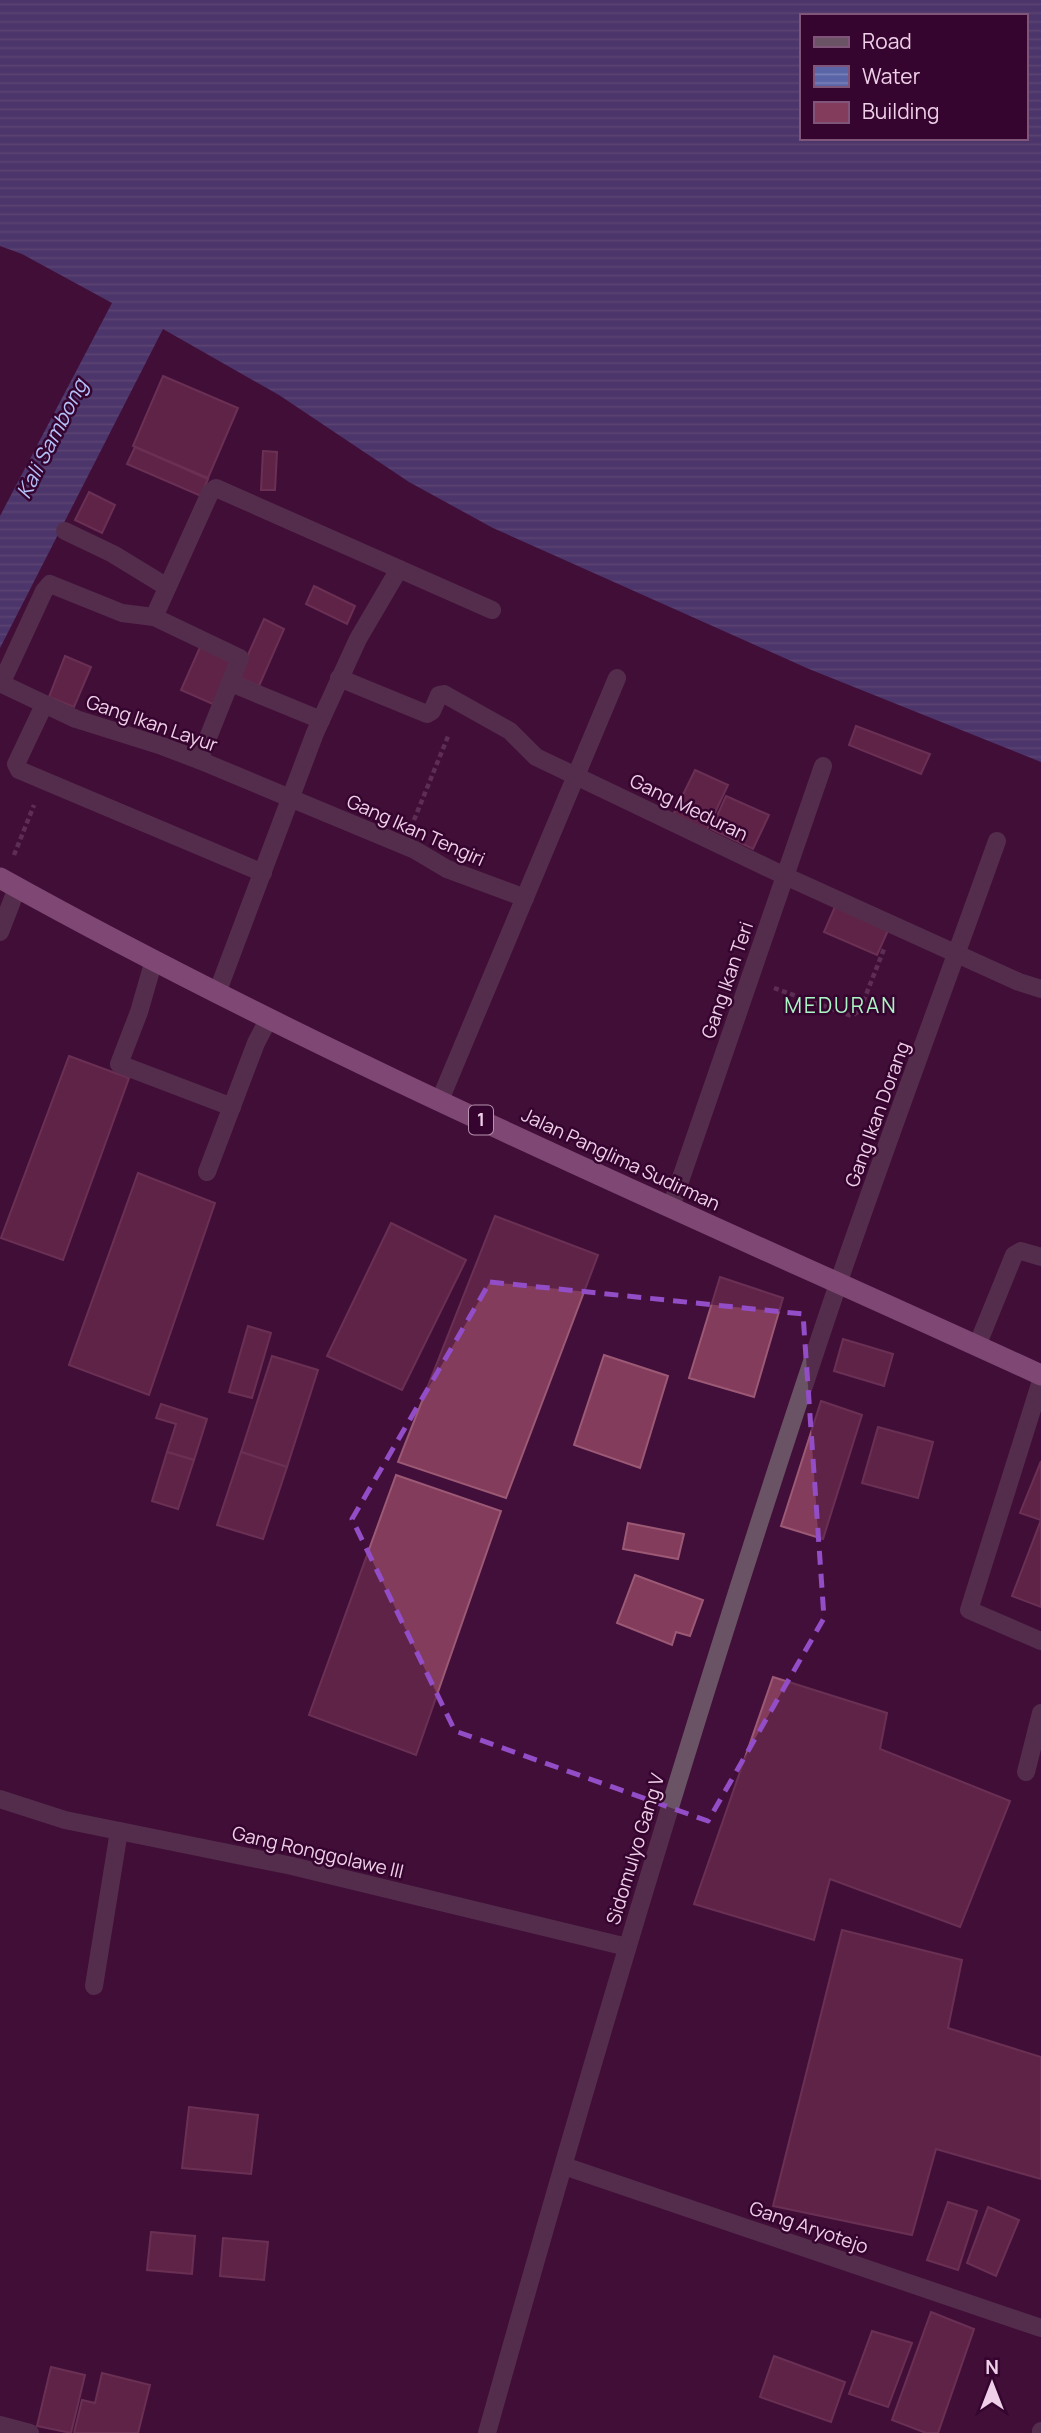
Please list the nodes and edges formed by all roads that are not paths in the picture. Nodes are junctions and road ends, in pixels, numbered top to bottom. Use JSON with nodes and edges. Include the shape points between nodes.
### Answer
{"nodes":[{"id":1,"x":65,"y":531,"type":"dead end"},
{"id":2,"x":399,"y":569,"type":"junction"},
{"id":3,"x":167,"y":587,"type":"junction"},
{"id":4,"x":492,"y":610,"type":"dead end"},
{"id":5,"x":154,"y":617,"type":"junction"},
{"id":6,"x":339,"y":678,"type":"junction"},
{"id":7,"x":617,"y":678,"type":"dead end"},
{"id":8,"x":231,"y":683,"type":"junction"},
{"id":9,"x":1,"y":684,"type":"edge"},
{"id":10,"x":44,"y":705,"type":"junction"},
{"id":11,"x":321,"y":720,"type":"junction"},
{"id":12,"x":198,"y":760,"type":"junction"},
{"id":13,"x":823,"y":766,"type":"dead end"},
{"id":14,"x":576,"y":775,"type":"junction"},
{"id":15,"x":290,"y":800,"type":"junction"},
{"id":16,"x":997,"y":841,"type":"dead end"},
{"id":17,"x":263,"y":873,"type":"junction"},
{"id":18,"x":785,"y":876,"type":"junction"},
{"id":19,"x":7,"y":882,"type":"edge"},
{"id":20,"x":525,"y":898,"type":"junction"},
{"id":21,"x":0,"y":932,"type":"edge"},
{"id":22,"x":956,"y":954,"type":"junction"},
{"id":23,"x":154,"y":960,"type":"junction"},
{"id":24,"x":1041,"y":989,"type":"edge"},
{"id":25,"x":217,"y":993,"type":"junction"},
{"id":26,"x":269,"y":1018,"type":"junction"},
{"id":27,"x":440,"y":1100,"type":"junction"},
{"id":28,"x":232,"y":1107,"type":"junction"},
{"id":29,"x":207,"y":1172,"type":"dead end"},
{"id":30,"x":671,"y":1207,"type":"junction"},
{"id":31,"x":1041,"y":1257,"type":"edge"},
{"id":32,"x":839,"y":1283,"type":"junction"},
{"id":33,"x":977,"y":1346,"type":"junction"},
{"id":34,"x":1041,"y":1375,"type":"edge"},
{"id":35,"x":1041,"y":1381,"type":"edge"},
{"id":36,"x":1041,"y":1640,"type":"edge"},
{"id":37,"x":1041,"y":1713,"type":"edge"},
{"id":38,"x":1026,"y":1772,"type":"dead end"},
{"id":39,"x":0,"y":1799,"type":"edge"},
{"id":40,"x":119,"y":1831,"type":"junction"},
{"id":41,"x":627,"y":1947,"type":"junction"},
{"id":42,"x":94,"y":1986,"type":"dead end"},
{"id":43,"x":564,"y":2166,"type":"junction"},
{"id":44,"x":1041,"y":2328,"type":"edge"},
{"id":45,"x":0,"y":2425,"type":"edge"},
{"id":46,"x":29,"y":2433,"type":"edge"},
{"id":47,"x":487,"y":2433,"type":"edge"}],
"edges":[{"from":1,"to":3,"type":"street"},
{"from":2,"to":3,"type":"street","via":[[216,488]]},
{"from":2,"to":4,"type":"street"},
{"from":2,"to":6,"type":"street"},
{"from":3,"to":5,"type":"street"},
{"from":5,"to":8,"type":"street","via":[[239,657]]},
{"from":5,"to":9,"type":"street","via":[[122,613],[50,584]]},
{"from":6,"to":11,"type":"street"},
{"from":6,"to":14,"type":"street","name":"Gang Meduran","via":[[427,714],[440,694],[518,737],[536,757]]},
{"from":7,"to":14,"type":"street"},
{"from":8,"to":11,"type":"street"},
{"from":8,"to":12,"type":"street"},
{"from":9,"to":10,"type":"street","name":"Gang Ikan Layur"},
{"from":10,"to":12,"type":"street","name":"Gang Ikan Layur"},
{"from":10,"to":17,"type":"street","via":[[16,764],[21,772]]},
{"from":11,"to":15,"type":"street"},
{"from":12,"to":15,"type":"street","name":"Gang Ikan Layur"},
{"from":13,"to":18,"type":"street","name":"Gang Ikan Teri"},
{"from":14,"to":18,"type":"street","name":"Gang Meduran"},
{"from":14,"to":20,"type":"street"},
{"from":15,"to":17,"type":"street"},
{"from":15,"to":20,"type":"street","name":"Gang Ikan Tengiri"},
{"from":16,"to":22,"type":"street","name":"Gang Ikan Dorang"},
{"from":17,"to":25,"type":"street"},
{"from":18,"to":22,"type":"street","name":"Gang Meduran"},
{"from":18,"to":30,"type":"street","name":"Gang Ikan Teri"},
{"from":19,"to":21,"type":"street"},
{"from":19,"to":23,"type":"highway","name":"Jalan Panglima Sudirman","number":"1"},
{"from":20,"to":27,"type":"street"},
{"from":22,"to":24,"type":"street","name":"Gang Meduran"},
{"from":22,"to":32,"type":"street","name":"Gang Ikan Dorang"},
{"from":23,"to":25,"type":"highway","name":"Jalan Panglima Sudirman","number":"1"},
{"from":23,"to":28,"type":"street","via":[[119,1064]]},
{"from":25,"to":26,"type":"highway","name":"Jalan Panglima Sudirman","number":"1"},
{"from":26,"to":27,"type":"highway","name":"Jalan Panglima Sudirman","number":"1"},
{"from":26,"to":28,"type":"street"},
{"from":27,"to":30,"type":"highway","name":"Jalan Panglima Sudirman","number":"1"},
{"from":28,"to":29,"type":"street"},
{"from":30,"to":32,"type":"highway","name":"Jalan Panglima Sudirman","number":"1"},
{"from":31,"to":33,"type":"street","via":[[1021,1251],[1014,1255]]},
{"from":32,"to":33,"type":"highway","name":"Jalan Panglima Sudirman","number":"1"},
{"from":32,"to":41,"type":"street","name":"Sidomulyo Gang V"},
{"from":33,"to":34,"type":"highway","name":"Jalan Panglima Sudirman","number":"1"},
{"from":35,"to":36,"type":"street","via":[[969,1610]]},
{"from":37,"to":38,"type":"street"},
{"from":39,"to":40,"type":"street","name":"Gang Ronggolawe III"},
{"from":40,"to":41,"type":"street","name":"Gang Ronggolawe III","via":[[292,1866]]},
{"from":40,"to":42,"type":"street"},
{"from":41,"to":43,"type":"street","name":"Sidomulyo Gang V"},
{"from":43,"to":44,"type":"street","name":"Gang Aryotejo"},
{"from":43,"to":47,"type":"street","name":"Sidomulyo Gang V"},
{"from":45,"to":46,"type":"street"}]}
